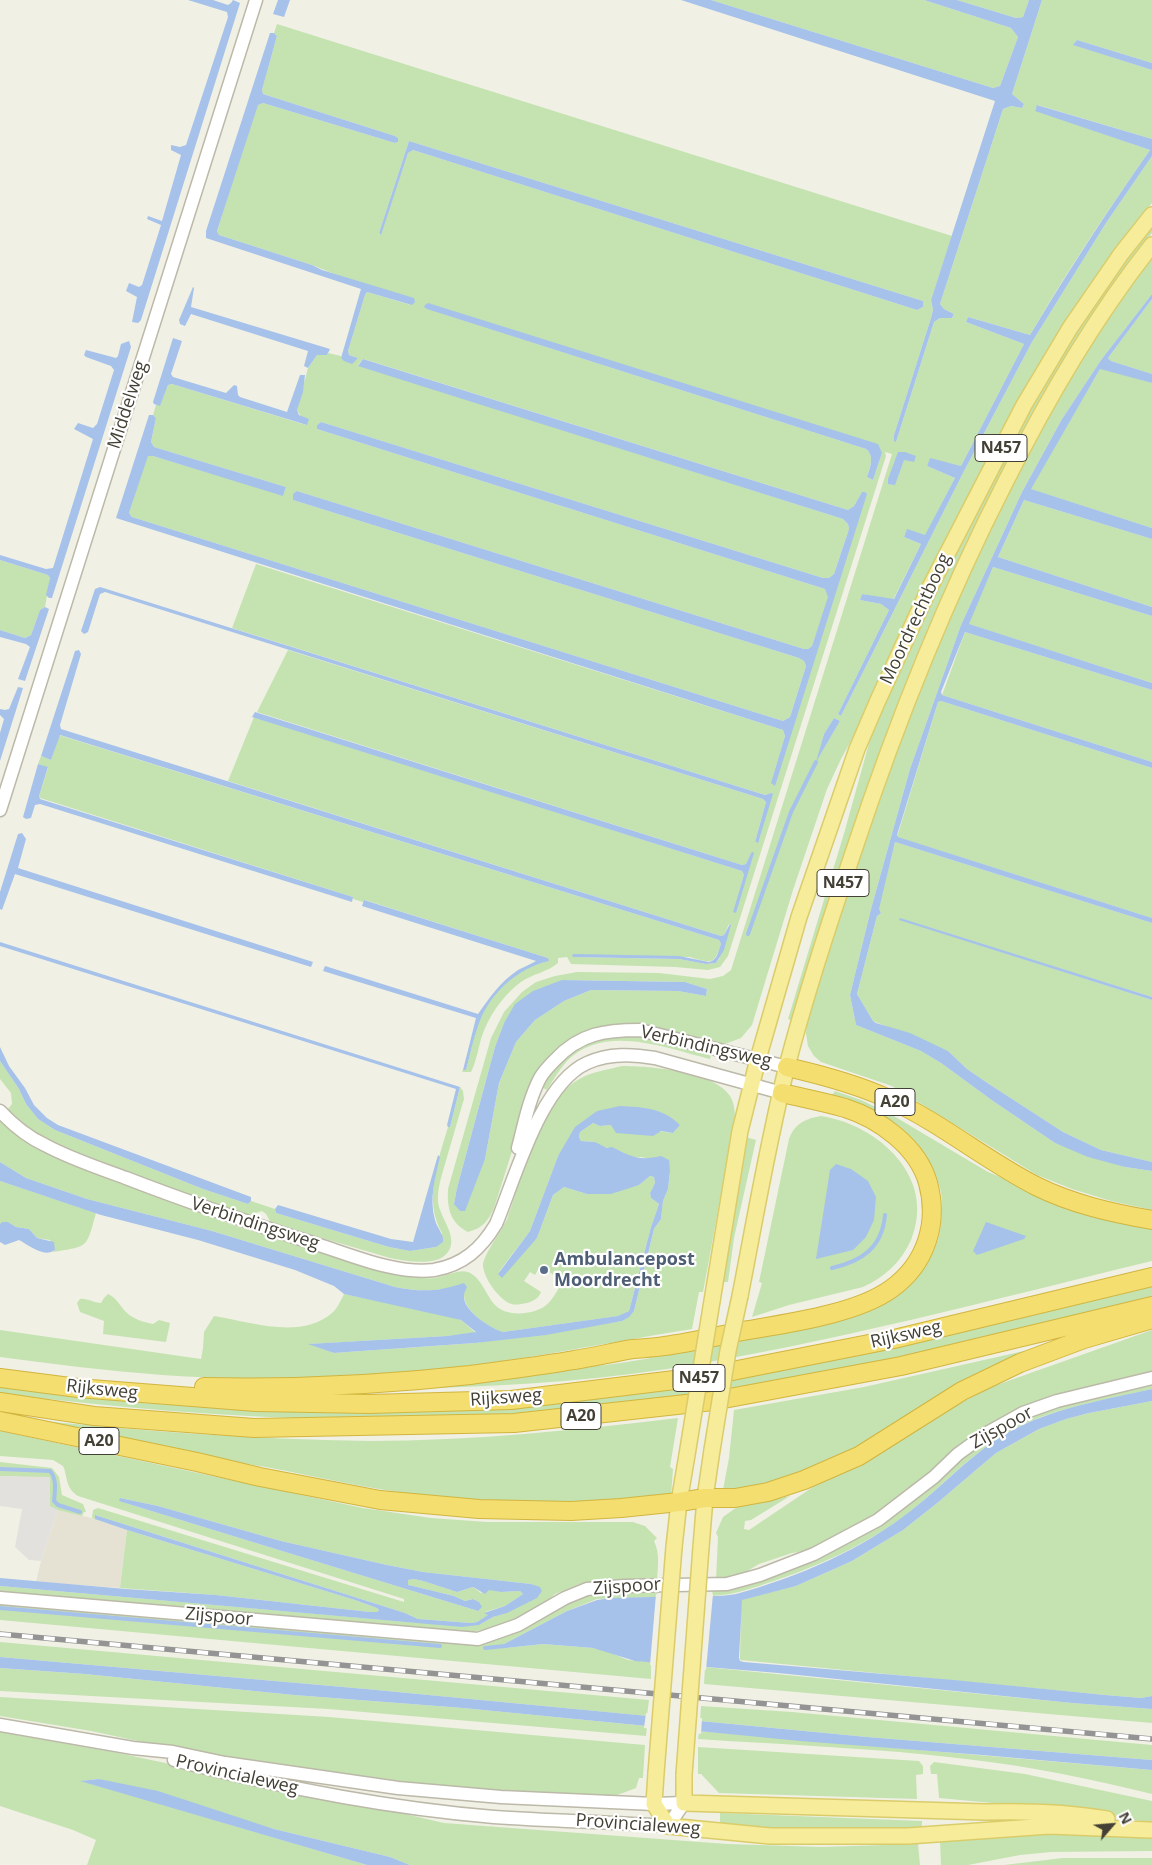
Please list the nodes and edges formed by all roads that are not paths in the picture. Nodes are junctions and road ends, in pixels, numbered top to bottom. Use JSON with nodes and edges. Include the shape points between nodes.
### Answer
{"nodes":[{"id":1,"x":256,"y":0,"type":"edge"},
{"id":2,"x":1152,"y":215,"type":"edge"},
{"id":3,"x":1152,"y":245,"type":"edge"},
{"id":4,"x":0,"y":810,"type":"edge"},
{"id":5,"x":758,"y":1059,"type":"junction"},
{"id":6,"x":787,"y":1067,"type":"junction"},
{"id":7,"x":752,"y":1084,"type":"junction"},
{"id":8,"x":782,"y":1093,"type":"junction"},
{"id":9,"x":0,"y":1111,"type":"edge"},
{"id":10,"x":501,"y":1211,"type":"junction"},
{"id":11,"x":1152,"y":1220,"type":"edge"},
{"id":12,"x":1152,"y":1277,"type":"edge"},
{"id":13,"x":1152,"y":1306,"type":"edge"},
{"id":14,"x":1152,"y":1319,"type":"edge"},
{"id":15,"x":0,"y":1378,"type":"edge"},
{"id":16,"x":1152,"y":1378,"type":"edge"},
{"id":17,"x":152,"y":1395,"type":"junction"},
{"id":18,"x":0,"y":1402,"type":"edge"},
{"id":19,"x":0,"y":1421,"type":"edge"},
{"id":20,"x":705,"y":1498,"type":"junction"},
{"id":21,"x":679,"y":1502,"type":"junction"},
{"id":22,"x":0,"y":1598,"type":"edge"},
{"id":23,"x":0,"y":1725,"type":"edge"},
{"id":24,"x":133,"y":1748,"type":"junction"},
{"id":25,"x":684,"y":1803,"type":"junction"},
{"id":26,"x":654,"y":1804,"type":"junction"},
{"id":27,"x":668,"y":1826,"type":"junction"},
{"id":28,"x":1151,"y":1830,"type":"edge"}],
"edges":[{"from":1,"to":4,"type":"street","name":"Middelweg"},
{"from":2,"to":5,"type":"main road","name":"Moordrechtboog","number":"N457","via":[[1070,328],[1024,405],[903,643],[841,796],[799,917]]},
{"from":3,"to":6,"type":"main road","name":"Moordrechtboog","number":"N457","via":[[1082,344],[1039,415],[950,598],[906,702],[869,804],[821,947]]},
{"from":5,"to":6,"type":"street","name":"Verbindingsweg"},
{"from":5,"to":7,"type":"main road","number":"N457"},
{"from":5,"to":10,"type":"street","name":"Verbindingsweg","via":[[640,1030],[615,1030],[579,1040],[560,1055],[541,1077],[528,1111]]},
{"from":6,"to":8,"type":"main road","number":"N457"},
{"from":6,"to":11,"type":"highway","number":"A20","via":[[835,1079],[890,1099],[1035,1186],[1065,1199]]},
{"from":7,"to":8,"type":"street","name":"Verbindingsweg"},
{"from":7,"to":10,"type":"street","name":"Verbindingsweg","via":[[634,1055],[586,1064],[571,1074],[547,1102]]},
{"from":7,"to":21,"type":"main road","number":"N457","bridge":true,"via":[[740,1131]]},
{"from":8,"to":17,"type":"highway","number":"A20","via":[[847,1109],[871,1120],[894,1135],[915,1156],[925,1174],[932,1196],[932,1218],[922,1254],[910,1272],[891,1289],[863,1305],[664,1346],[471,1374],[312,1388],[174,1387]]},
{"from":8,"to":20,"type":"main road","number":"N457","bridge":true,"via":[[728,1351]]},
{"from":9,"to":10,"type":"street","name":"Verbindingsweg","via":[[31,1137],[75,1159],[235,1219],[397,1268],[433,1270],[462,1261],[487,1238]]},
{"from":12,"to":17,"type":"highway","name":"Rijksweg","number":"A20","via":[[894,1339],[707,1376],[511,1400],[369,1404],[256,1402]]},
{"from":13,"to":18,"type":"highway","name":"Rijksweg","number":"A20","via":[[901,1366],[712,1402],[514,1423],[254,1428],[94,1416]]},
{"from":14,"to":20,"type":"highway","via":[[1020,1363],[962,1390],[859,1456],[804,1480],[768,1492],[735,1498]]},
{"from":15,"to":17,"type":"highway","name":"Rijksweg","number":"A20"},
{"from":16,"to":22,"type":"street","name":"Zijspoor","via":[[1057,1401],[1023,1413],[958,1454],[878,1520],[814,1554],[760,1575],[727,1584],[587,1589],[518,1625],[478,1639]]},
{"from":19,"to":21,"type":"highway","number":"A20","via":[[380,1500],[479,1509],[571,1510]]},
{"from":20,"to":21,"type":"highway"},
{"from":20,"to":25,"type":"main road","number":"N457","bridge":true},
{"from":21,"to":26,"type":"main road","number":"N457","bridge":true},
{"from":23,"to":24,"type":"street","name":"Provincialeweg"},
{"from":24,"to":26,"type":"street","name":"Provincialeweg","via":[[336,1780],[453,1794]]},
{"from":24,"to":27,"type":"street","name":"Provincialeweg","via":[[221,1772],[371,1802],[494,1817]]},
{"from":25,"to":26,"type":"street","name":"Provincialeweg"},
{"from":25,"to":27,"type":"street"},
{"from":25,"to":28,"type":"main road","name":"Provincialeweg","via":[[1024,1811],[1091,1816]]},
{"from":26,"to":27,"type":"main road"},
{"from":27,"to":28,"type":"main road","name":"Provincialeweg","via":[[770,1836],[908,1836],[1049,1826]]}]}
